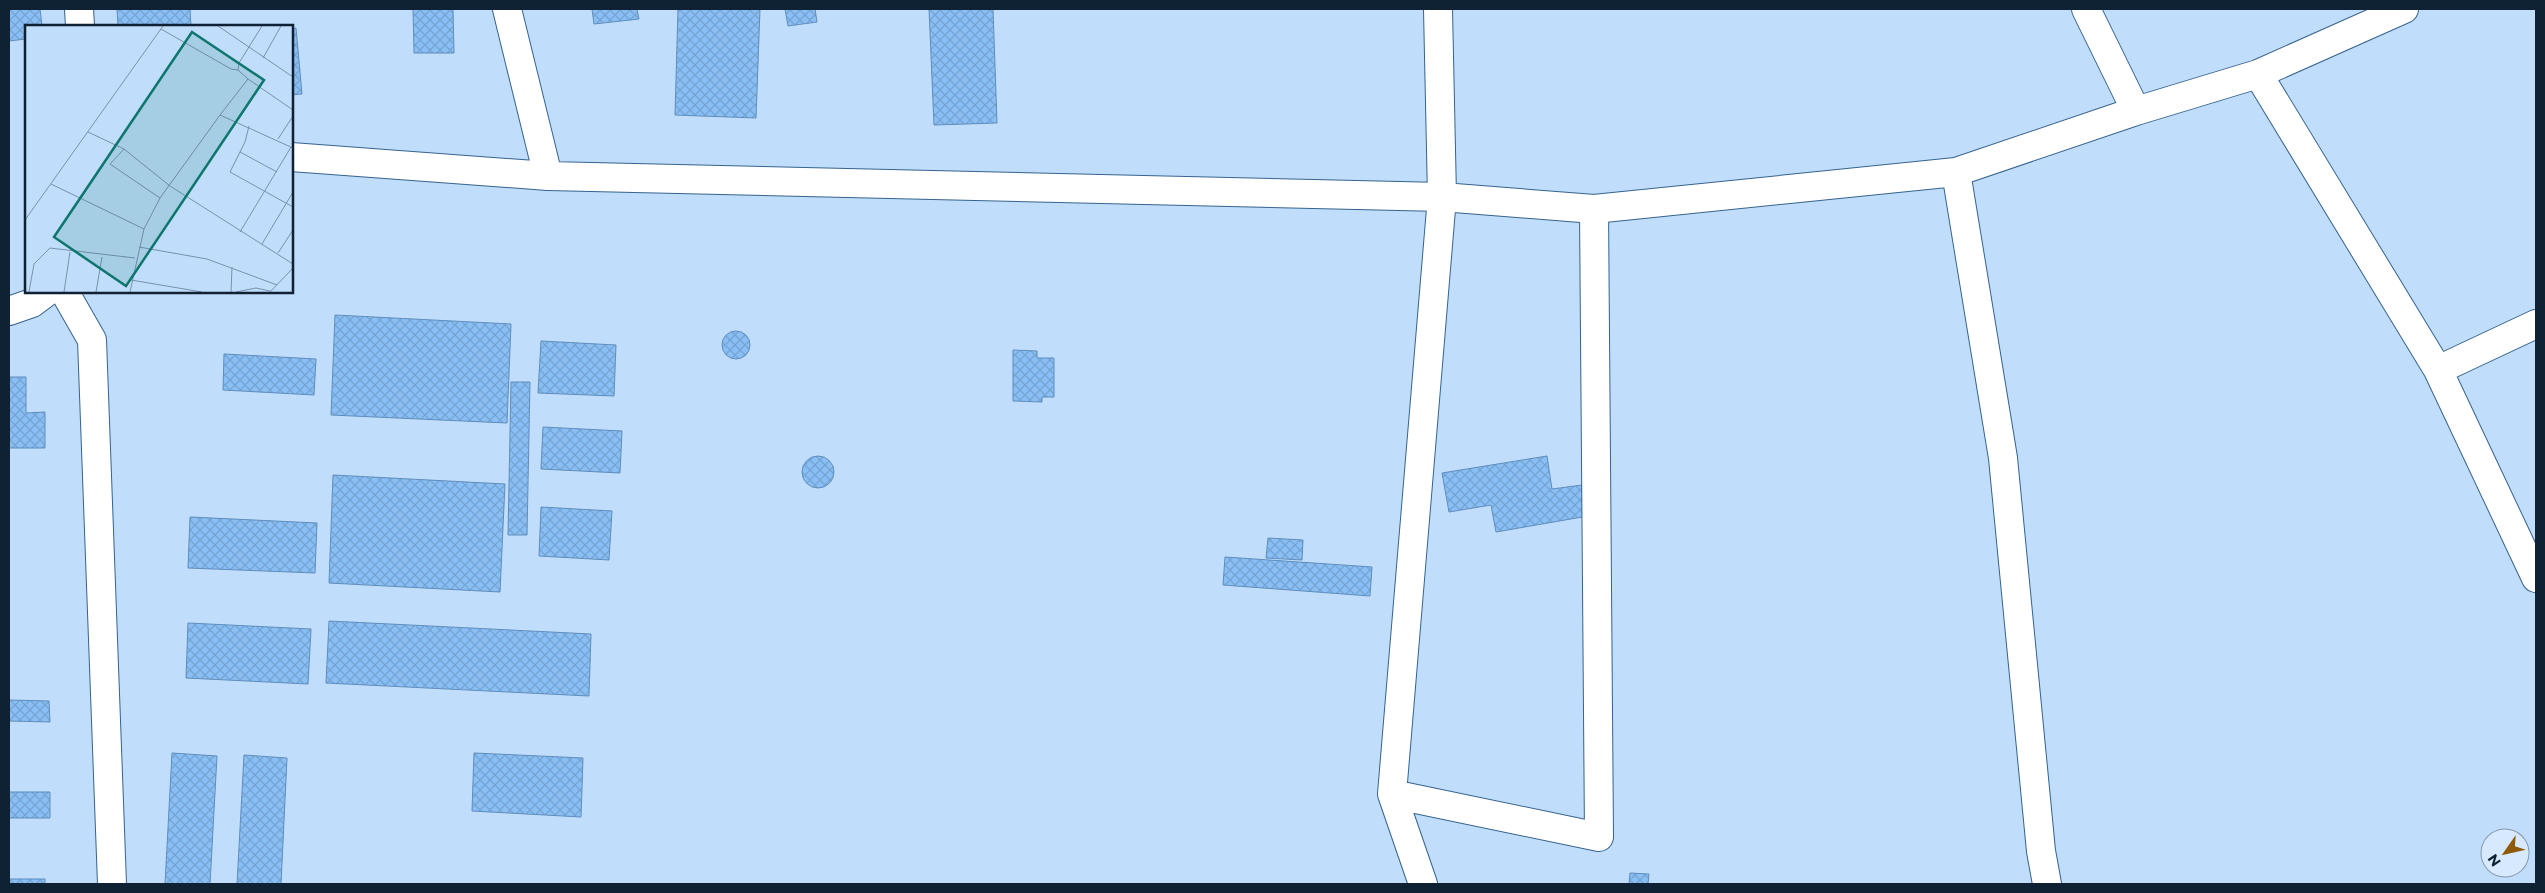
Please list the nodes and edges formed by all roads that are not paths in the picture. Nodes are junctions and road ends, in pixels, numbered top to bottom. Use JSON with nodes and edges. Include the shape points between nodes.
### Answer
{"nodes":[{"id":1,"x":79,"y":9,"type":"edge"},
{"id":2,"x":507,"y":9,"type":"edge"},
{"id":3,"x":1438,"y":9,"type":"edge"},
{"id":4,"x":2086,"y":9,"type":"edge"},
{"id":5,"x":2404,"y":9,"type":"edge"},
{"id":6,"x":80,"y":25,"type":"edge"},
{"id":7,"x":2258,"y":74,"type":"junction"},
{"id":8,"x":2136,"y":111,"type":"junction"},
{"id":9,"x":292,"y":157,"type":"edge"},
{"id":10,"x":1956,"y":172,"type":"junction"},
{"id":11,"x":548,"y":176,"type":"junction"},
{"id":12,"x":1442,"y":197,"type":"junction"},
{"id":13,"x":1594,"y":210,"type":"junction"},
{"id":14,"x":47,"y":292,"type":"edge"},
{"id":15,"x":65,"y":292,"type":"edge"},
{"id":16,"x":9,"y":311,"type":"edge"},
{"id":17,"x":2536,"y":324,"type":"edge"},
{"id":18,"x":2438,"y":370,"type":"junction"},
{"id":19,"x":2536,"y":578,"type":"edge"},
{"id":20,"x":1392,"y":794,"type":"junction"},
{"id":21,"x":112,"y":884,"type":"edge"},
{"id":22,"x":1423,"y":884,"type":"edge"},
{"id":23,"x":2047,"y":884,"type":"edge"}],
"edges":[{"from":1,"to":6,"type":"street"},
{"from":2,"to":11,"type":"street"},
{"from":3,"to":12,"type":"street"},
{"from":4,"to":8,"type":"street"},
{"from":5,"to":7,"type":"street"},
{"from":7,"to":8,"type":"street"},
{"from":7,"to":18,"type":"street"},
{"from":8,"to":10,"type":"street"},
{"from":9,"to":11,"type":"street"},
{"from":10,"to":13,"type":"street"},
{"from":10,"to":23,"type":"street","via":[[2003,458],[2041,851]]},
{"from":11,"to":12,"type":"street"},
{"from":12,"to":13,"type":"street"},
{"from":12,"to":20,"type":"street"},
{"from":13,"to":20,"type":"street","via":[[1600,837]]},
{"from":14,"to":16,"type":"street","via":[[32,303]]},
{"from":15,"to":21,"type":"street","via":[[92,340]]},
{"from":17,"to":18,"type":"street"},
{"from":18,"to":19,"type":"street"},
{"from":20,"to":22,"type":"street"}]}
